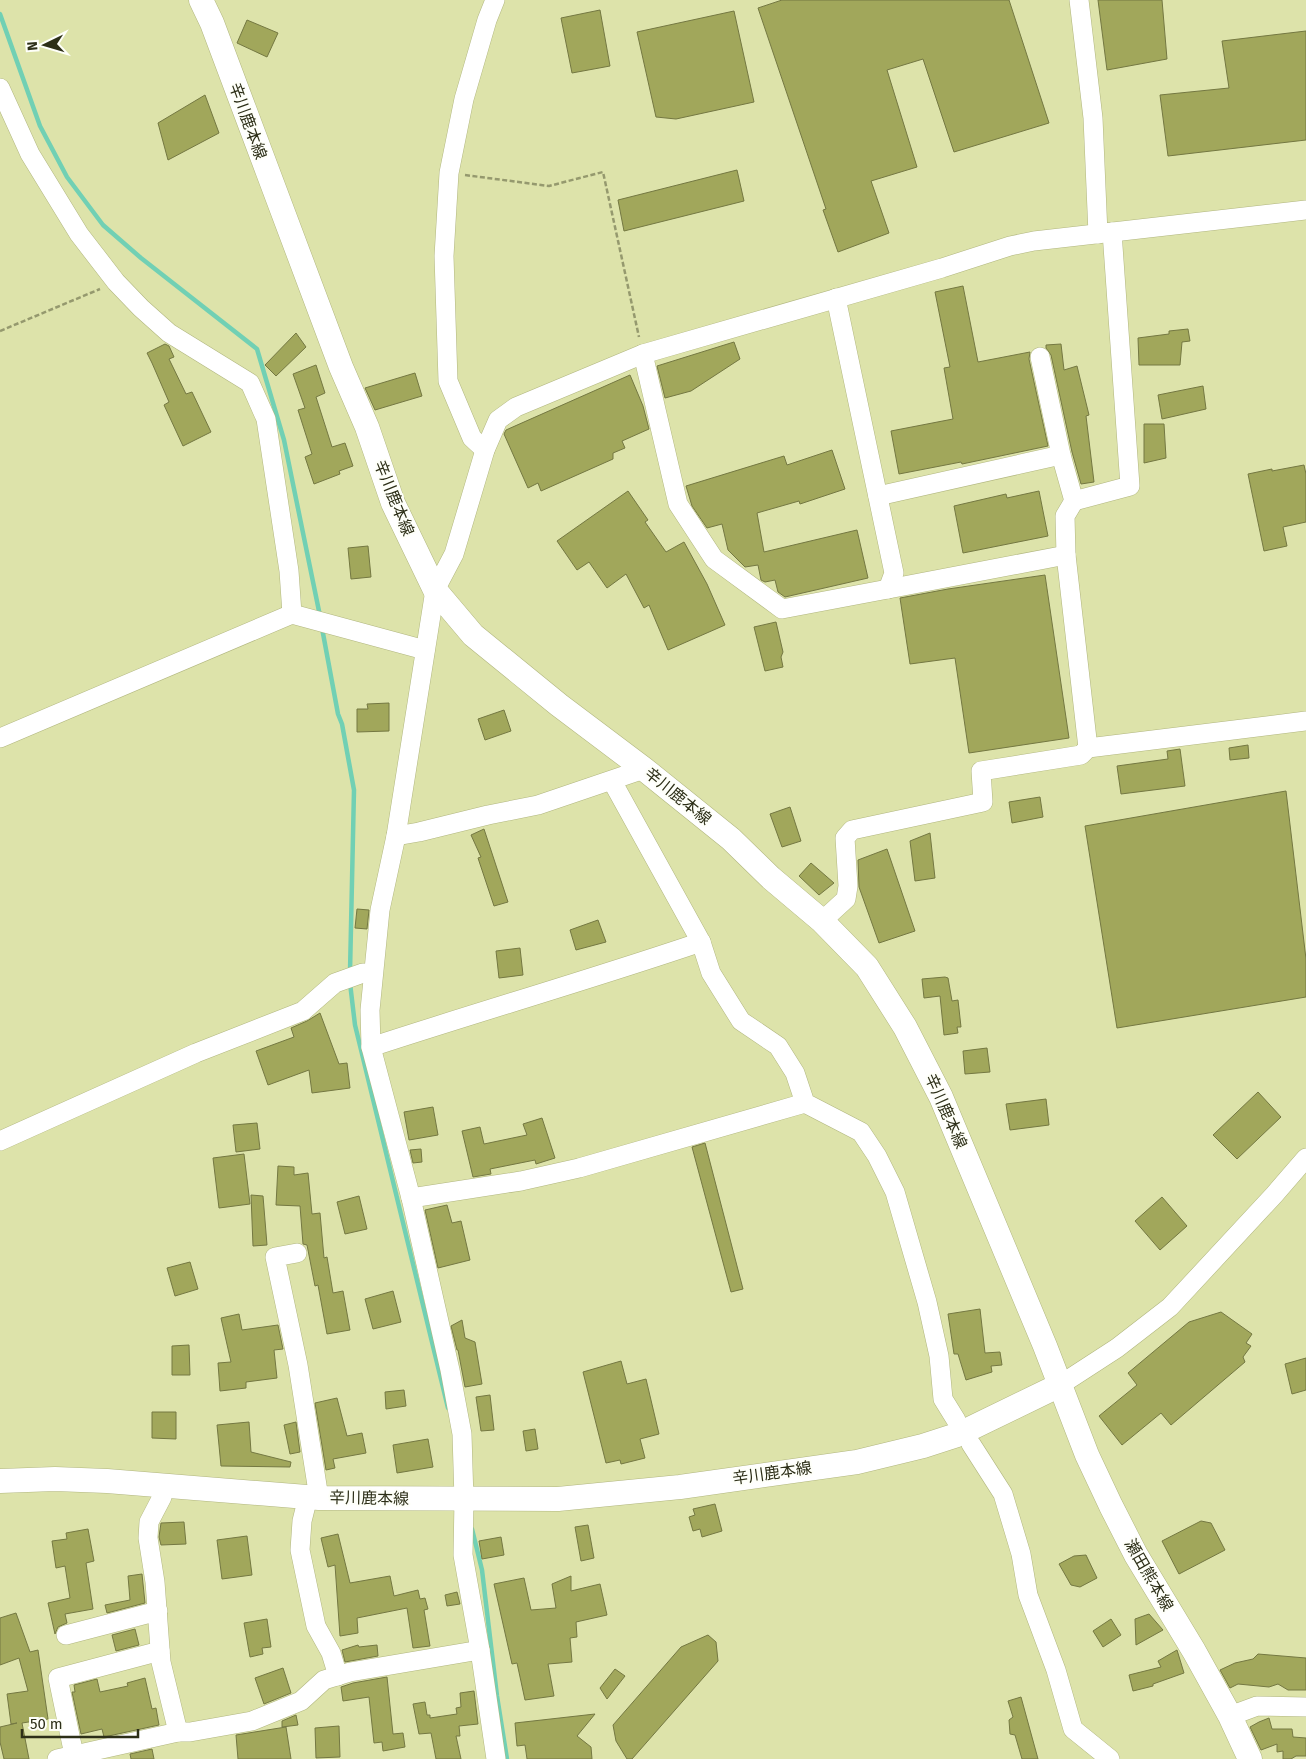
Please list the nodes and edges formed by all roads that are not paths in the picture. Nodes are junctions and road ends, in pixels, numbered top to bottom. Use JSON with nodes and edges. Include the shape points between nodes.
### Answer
{"nodes":[{"id":1,"x":201,"y":0,"type":"edge"},
{"id":2,"x":495,"y":0,"type":"edge"},
{"id":3,"x":1078,"y":0,"type":"edge"},
{"id":4,"x":0,"y":88,"type":"edge"},
{"id":5,"x":1306,"y":210,"type":"edge"},
{"id":6,"x":1105,"y":233,"type":"junction"},
{"id":7,"x":836,"y":298,"type":"junction"},
{"id":8,"x":643,"y":354,"type":"junction"},
{"id":9,"x":1040,"y":357,"type":"dead end"},
{"id":10,"x":485,"y":450,"type":"junction"},
{"id":11,"x":1061,"y":455,"type":"junction"},
{"id":12,"x":878,"y":496,"type":"junction"},
{"id":13,"x":1074,"y":501,"type":"junction"},
{"id":14,"x":1066,"y":555,"type":"junction"},
{"id":15,"x":888,"y":589,"type":"junction"},
{"id":16,"x":435,"y":590,"type":"junction"},
{"id":17,"x":292,"y":614,"type":"junction"},
{"id":18,"x":425,"y":650,"type":"junction"},
{"id":19,"x":1306,"y":721,"type":"edge"},
{"id":20,"x":0,"y":738,"type":"edge"},
{"id":21,"x":1088,"y":748,"type":"junction"},
{"id":22,"x":644,"y":769,"type":"junction"},
{"id":23,"x":612,"y":781,"type":"junction"},
{"id":24,"x":396,"y":836,"type":"junction"},
{"id":25,"x":822,"y":921,"type":"junction"},
{"id":26,"x":701,"y":942,"type":"junction"},
{"id":27,"x":372,"y":974,"type":"junction"},
{"id":28,"x":371,"y":1047,"type":"junction"},
{"id":29,"x":805,"y":1103,"type":"junction"},
{"id":30,"x":0,"y":1142,"type":"edge"},
{"id":31,"x":1306,"y":1158,"type":"edge"},
{"id":32,"x":411,"y":1198,"type":"junction"},
{"id":33,"x":297,"y":1253,"type":"dead end"},
{"id":34,"x":1060,"y":1384,"type":"junction"},
{"id":35,"x":956,"y":1420,"type":"dead end"},
{"id":36,"x":971,"y":1444,"type":"dead end"},
{"id":37,"x":0,"y":1481,"type":"edge"},
{"id":38,"x":158,"y":1485,"type":"junction"},
{"id":39,"x":313,"y":1497,"type":"junction"},
{"id":40,"x":464,"y":1500,"type":"junction"},
{"id":41,"x":158,"y":1611,"type":"junction"},
{"id":42,"x":66,"y":1635,"type":"dead end"},
{"id":43,"x":480,"y":1650,"type":"junction"},
{"id":44,"x":160,"y":1651,"type":"junction"},
{"id":45,"x":338,"y":1676,"type":"junction"},
{"id":46,"x":1306,"y":1707,"type":"edge"},
{"id":47,"x":1230,"y":1716,"type":"junction"},
{"id":48,"x":178,"y":1732,"type":"junction"},
{"id":49,"x":66,"y":1757,"type":"edge"},
{"id":50,"x":496,"y":1759,"type":"edge"},
{"id":51,"x":1110,"y":1759,"type":"edge"},
{"id":52,"x":1250,"y":1759,"type":"edge"}],
"edges":[{"from":1,"to":16,"type":"main road","name":"辛川鹿本線","via":[[367,427],[393,504]]},
{"from":2,"to":10,"type":"street","via":[[464,99],[449,173],[444,256],[448,381],[472,438]]},
{"from":3,"to":6,"type":"street"},
{"from":4,"to":17,"type":"street","via":[[30,154],[79,234],[116,282],[169,333],[250,383],[266,419],[289,572]]},
{"from":5,"to":6,"type":"street"},
{"from":6,"to":7,"type":"street","via":[[1010,246]]},
{"from":6,"to":13,"type":"street","via":[[1130,486]]},
{"from":7,"to":8,"type":"street"},
{"from":7,"to":12,"type":"street"},
{"from":8,"to":10,"type":"street","via":[[516,407],[498,420]]},
{"from":8,"to":15,"type":"street","via":[[678,504],[714,559],[782,609]]},
{"from":9,"to":11,"type":"street"},
{"from":10,"to":16,"type":"street","via":[[454,554]]},
{"from":11,"to":12,"type":"street"},
{"from":11,"to":13,"type":"street"},
{"from":12,"to":15,"type":"street","via":[[894,574]]},
{"from":13,"to":14,"type":"street","via":[[1065,516]]},
{"from":14,"to":15,"type":"street"},
{"from":14,"to":21,"type":"street"},
{"from":16,"to":18,"type":"street"},
{"from":16,"to":22,"type":"main road","name":"辛川鹿本線","via":[[473,635]]},
{"from":17,"to":18,"type":"street"},
{"from":17,"to":20,"type":"street"},
{"from":18,"to":24,"type":"street"},
{"from":19,"to":21,"type":"street"},
{"from":21,"to":25,"type":"street","via":[[1081,755],[981,771],[983,802],[852,830],[845,838],[846,899]]},
{"from":22,"to":23,"type":"street"},
{"from":22,"to":25,"type":"main road","name":"辛川鹿本線","via":[[731,839]]},
{"from":23,"to":24,"type":"street","via":[[538,805]]},
{"from":23,"to":26,"type":"street"},
{"from":24,"to":27,"type":"street","via":[[380,910]]},
{"from":25,"to":34,"type":"main road","name":"辛川鹿本線","via":[[867,967],[905,1027],[937,1088]]},
{"from":26,"to":28,"type":"street"},
{"from":26,"to":29,"type":"street","via":[[711,973],[741,1021],[778,1046],[795,1073]]},
{"from":27,"to":28,"type":"street"},
{"from":27,"to":30,"type":"street","via":[[363,973],[335,983],[303,1010],[196,1053]]},
{"from":28,"to":32,"type":"street"},
{"from":29,"to":32,"type":"street","via":[[579,1168],[521,1181]]},
{"from":29,"to":35,"type":"street","via":[[862,1132],[895,1192],[927,1302],[939,1356],[943,1399]]},
{"from":31,"to":34,"type":"street","via":[[1170,1307],[1117,1348]]},
{"from":32,"to":40,"type":"street","via":[[462,1434]]},
{"from":33,"to":39,"type":"street","via":[[275,1257],[298,1365]]},
{"from":34,"to":40,"type":"main road","name":"辛川鹿本線","via":[[957,1435],[857,1462],[680,1487],[558,1499]]},
{"from":34,"to":47,"type":"main road","name":"瀬田熊本線","via":[[1111,1506]]},
{"from":36,"to":51,"type":"street","via":[[1003,1494],[1021,1554],[1028,1595],[1056,1670],[1073,1729]]},
{"from":37,"to":38,"type":"main road","name":"辛川鹿本線","via":[[55,1479]]},
{"from":38,"to":39,"type":"main road","name":"辛川鹿本線"},
{"from":38,"to":41,"type":"street","via":[[162,1497],[149,1522],[148,1538]]},
{"from":39,"to":40,"type":"main road","name":"辛川鹿本線"},
{"from":39,"to":45,"type":"street","via":[[302,1521],[300,1550],[316,1626]]},
{"from":40,"to":43,"type":"street","via":[[463,1554]]},
{"from":41,"to":42,"type":"street"},
{"from":41,"to":44,"type":"street"},
{"from":43,"to":45,"type":"street"},
{"from":43,"to":50,"type":"street"},
{"from":44,"to":48,"type":"street"},
{"from":44,"to":49,"type":"street","via":[[58,1678]]},
{"from":45,"to":48,"type":"street","via":[[324,1680],[301,1701],[252,1721]]},
{"from":46,"to":47,"type":"street","via":[[1257,1706]]},
{"from":47,"to":52,"type":"main road","name":"瀬田熊本線"},
{"from":48,"to":49,"type":"street"}]}
